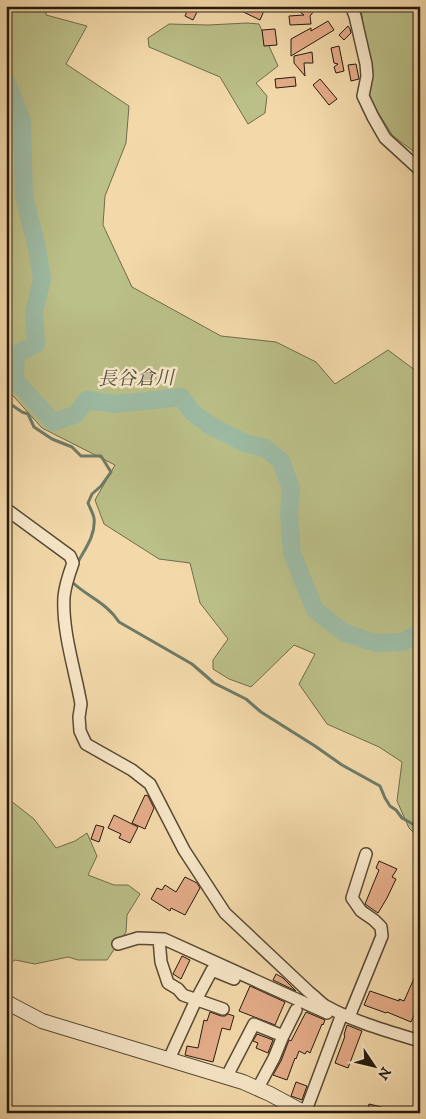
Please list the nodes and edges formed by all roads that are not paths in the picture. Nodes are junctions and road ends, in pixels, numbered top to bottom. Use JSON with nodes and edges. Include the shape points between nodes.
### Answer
{"nodes":[{"id":1,"x":351,"y":6,"type":"edge"},
{"id":2,"x":420,"y":170,"type":"edge"},
{"id":3,"x":6,"y":509,"type":"edge"},
{"id":4,"x":366,"y":854,"type":"dead end"},
{"id":5,"x":159,"y":939,"type":"junction"},
{"id":6,"x":118,"y":944,"type":"dead end"},
{"id":7,"x":234,"y":979,"type":"dead end"},
{"id":8,"x":196,"y":1000,"type":"junction"},
{"id":9,"x":6,"y":1002,"type":"edge"},
{"id":10,"x":223,"y":1009,"type":"dead end"},
{"id":11,"x":296,"y":1010,"type":"dead end"},
{"id":12,"x":344,"y":1016,"type":"junction"},
{"id":13,"x":283,"y":1036,"type":"junction"},
{"id":14,"x":420,"y":1041,"type":"edge"},
{"id":15,"x":169,"y":1059,"type":"junction"},
{"id":16,"x":227,"y":1076,"type":"junction"},
{"id":17,"x":258,"y":1088,"type":"junction"},
{"id":18,"x":305,"y":1113,"type":"edge"}],
"edges":[{"from":1,"to":2,"type":"street","via":[[366,64],[362,96],[385,138]]},
{"from":3,"to":12,"type":"street","via":[[70,556],[73,563],[64,597],[66,626],[81,704],[80,731],[86,744],[150,784],[184,850],[225,913],[322,1004]]},
{"from":4,"to":12,"type":"street","via":[[352,898],[360,910],[381,927],[382,936]]},
{"from":5,"to":6,"type":"street","via":[[138,938]]},
{"from":5,"to":8,"type":"street","via":[[161,962],[168,983]]},
{"from":5,"to":12,"type":"street"},
{"from":7,"to":8,"type":"street","via":[[212,970]]},
{"from":8,"to":10,"type":"street"},
{"from":8,"to":15,"type":"street"},
{"from":9,"to":15,"type":"street","via":[[42,1021]]},
{"from":11,"to":13,"type":"street"},
{"from":12,"to":14,"type":"street"},
{"from":12,"to":18,"type":"street"},
{"from":13,"to":16,"type":"street","via":[[254,1024]]},
{"from":13,"to":17,"type":"street"},
{"from":15,"to":16,"type":"street"},
{"from":16,"to":17,"type":"street"},
{"from":17,"to":18,"type":"street"}]}
